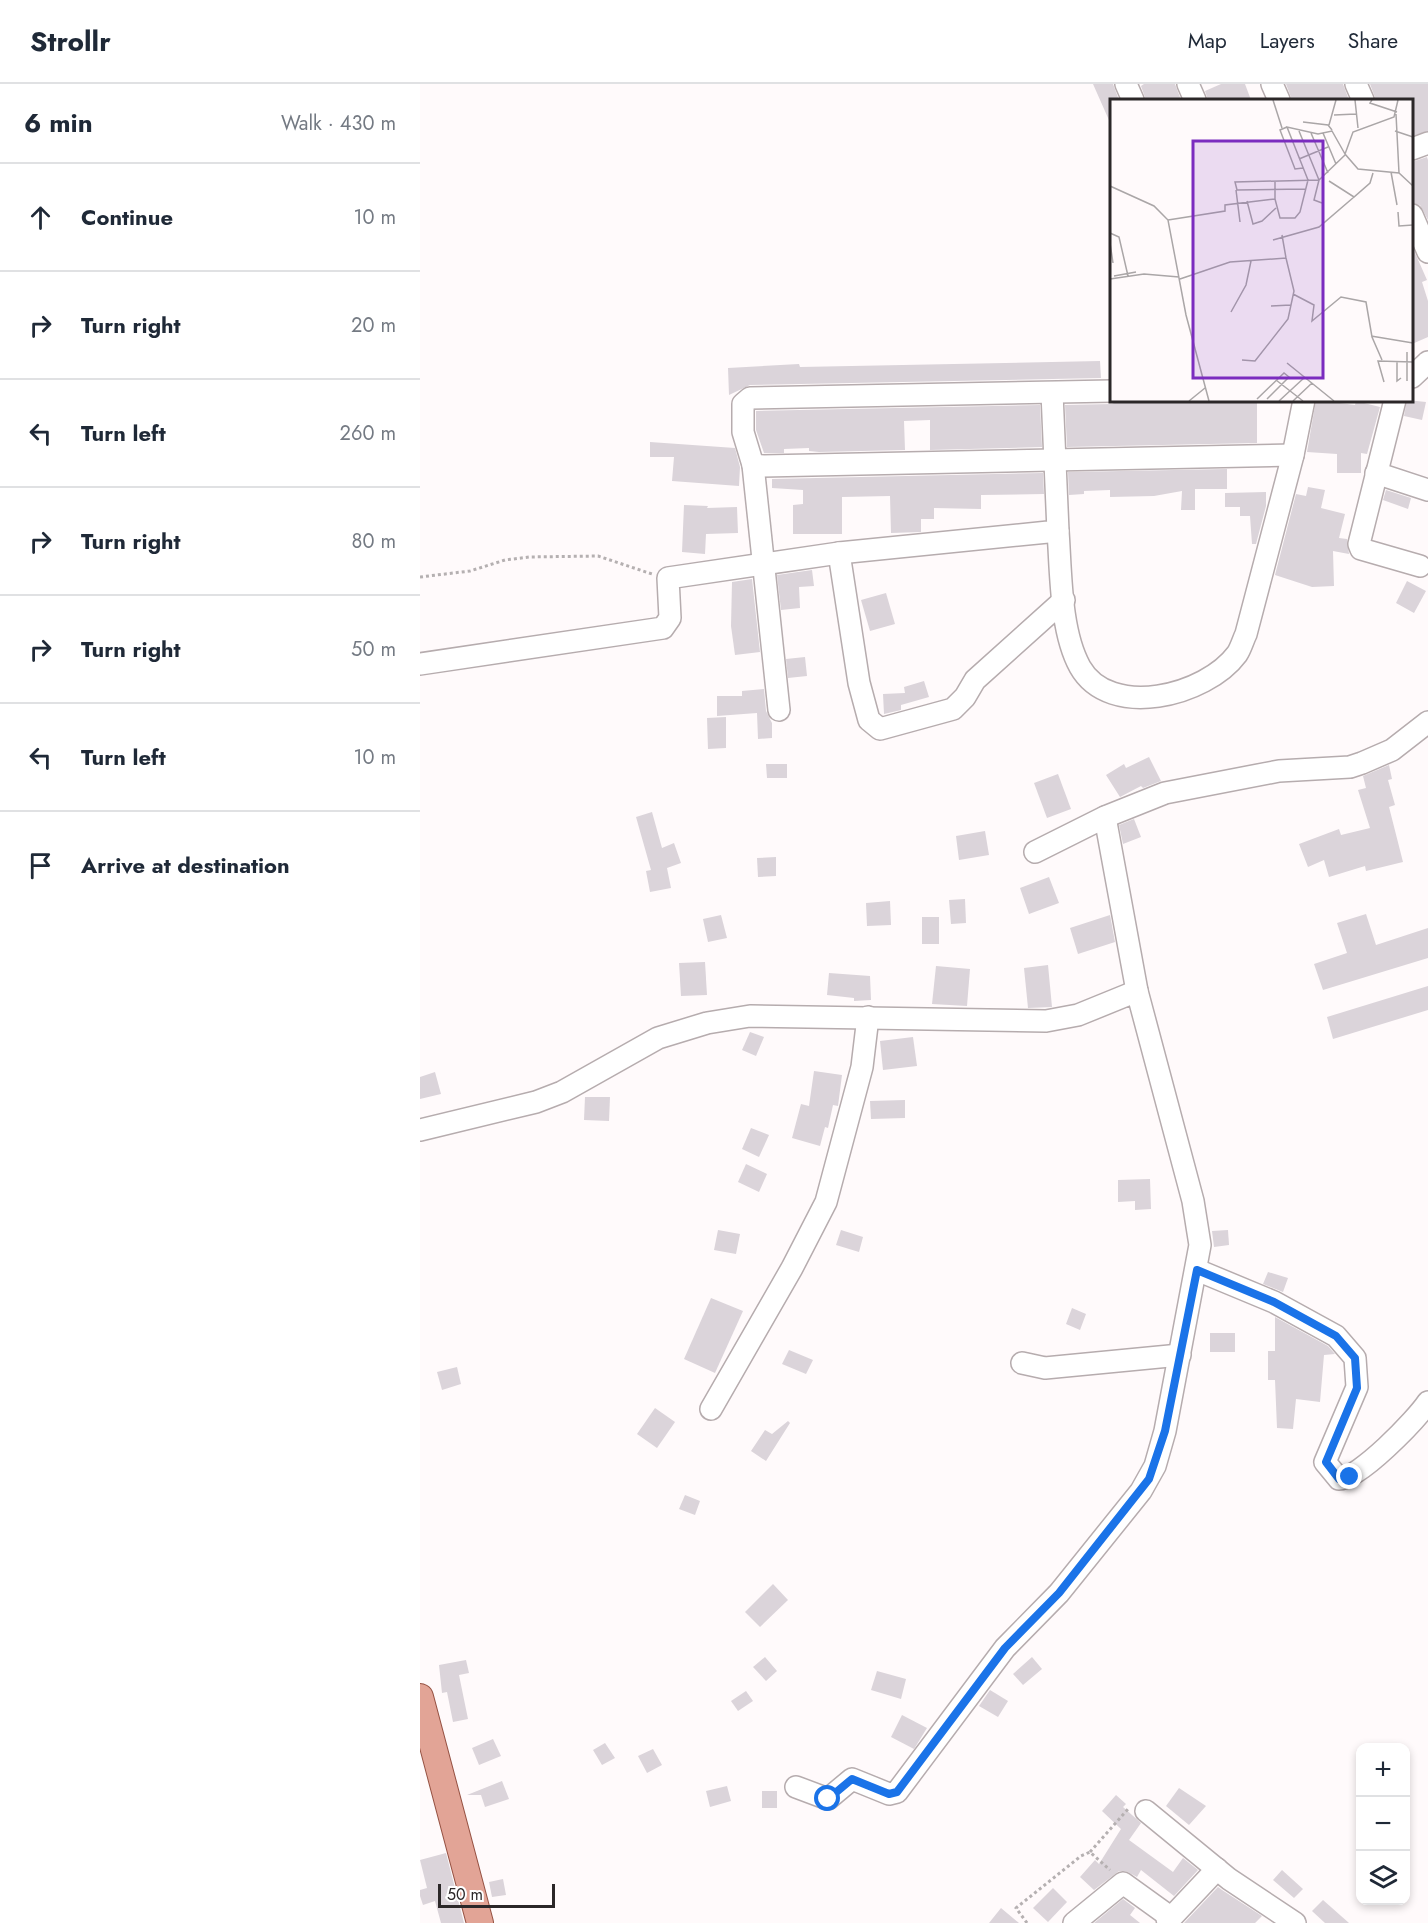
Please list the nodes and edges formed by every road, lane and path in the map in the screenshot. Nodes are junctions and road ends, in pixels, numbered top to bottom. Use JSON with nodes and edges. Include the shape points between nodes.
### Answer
{"nodes":[{"id":1,"x":1126,"y":84,"type":"edge"},
{"id":2,"x":1188,"y":84,"type":"edge"},
{"id":3,"x":1272,"y":84,"type":"edge"},
{"id":4,"x":1356,"y":84,"type":"edge"},
{"id":5,"x":1133,"y":99,"type":"edge"},
{"id":6,"x":1195,"y":99,"type":"edge"},
{"id":7,"x":1279,"y":99,"type":"edge"},
{"id":8,"x":1363,"y":99,"type":"edge"},
{"id":9,"x":1428,"y":143,"type":"edge"},
{"id":10,"x":1413,"y":149,"type":"edge"},
{"id":11,"x":1413,"y":217,"type":"edge"},
{"id":12,"x":1428,"y":252,"type":"edge"},
{"id":13,"x":1428,"y":362,"type":"edge"},
{"id":14,"x":1413,"y":376,"type":"edge"},
{"id":15,"x":1110,"y":391,"type":"edge"},
{"id":16,"x":1052,"y":393,"type":"junction"},
{"id":17,"x":1304,"y":402,"type":"edge"},
{"id":18,"x":1394,"y":402,"type":"edge"},
{"id":19,"x":1293,"y":455,"type":"junction"},
{"id":20,"x":1054,"y":460,"type":"junction"},
{"id":21,"x":753,"y":465,"type":"junction"},
{"id":22,"x":1376,"y":472,"type":"junction"},
{"id":23,"x":1428,"y":490,"type":"edge"},
{"id":24,"x":1058,"y":531,"type":"junction"},
{"id":25,"x":839,"y":553,"type":"junction"},
{"id":26,"x":764,"y":563,"type":"junction"},
{"id":27,"x":1420,"y":566,"type":"dead end"},
{"id":28,"x":420,"y":577,"type":"edge"},
{"id":29,"x":668,"y":578,"type":"junction"},
{"id":30,"x":1064,"y":600,"type":"junction"},
{"id":31,"x":420,"y":664,"type":"edge"},
{"id":32,"x":779,"y":710,"type":"dead end"},
{"id":33,"x":1428,"y":722,"type":"edge"},
{"id":34,"x":1105,"y":817,"type":"junction"},
{"id":35,"x":1035,"y":852,"type":"dead end"},
{"id":36,"x":1137,"y":991,"type":"junction"},
{"id":37,"x":868,"y":1017,"type":"junction"},
{"id":38,"x":420,"y":1130,"type":"edge"},
{"id":39,"x":1197,"y":1270,"type":"junction"},
{"id":40,"x":1180,"y":1355,"type":"junction"},
{"id":41,"x":1022,"y":1363,"type":"dead end"},
{"id":42,"x":1428,"y":1402,"type":"edge"},
{"id":43,"x":711,"y":1409,"type":"dead end"},
{"id":44,"x":420,"y":1698,"type":"edge"},
{"id":45,"x":796,"y":1787,"type":"dead end"},
{"id":46,"x":1146,"y":1811,"type":"joint"},
{"id":47,"x":1090,"y":1852,"type":"junction"},
{"id":48,"x":1217,"y":1869,"type":"junction"},
{"id":49,"x":1124,"y":1883,"type":"junction"},
{"id":50,"x":1286,"y":1920,"type":"edge"},
{"id":51,"x":1168,"y":1922,"type":"edge"},
{"id":52,"x":480,"y":1923,"type":"edge"},
{"id":53,"x":1027,"y":1923,"type":"edge"},
{"id":54,"x":1074,"y":1923,"type":"edge"}],
"edges":[{"from":1,"to":5,"type":"street"},
{"from":2,"to":6,"type":"street"},
{"from":3,"to":7,"type":"street"},
{"from":4,"to":8,"type":"street"},
{"from":9,"to":10,"type":"street"},
{"from":11,"to":12,"type":"street"},
{"from":13,"to":14,"type":"street"},
{"from":15,"to":16,"type":"street"},
{"from":16,"to":20,"type":"street"},
{"from":16,"to":21,"type":"street","via":[[750,398],[743,404],[743,432]]},
{"from":17,"to":19,"type":"street"},
{"from":18,"to":22,"type":"street"},
{"from":19,"to":20,"type":"street"},
{"from":19,"to":30,"type":"street","via":[[1246,634],[1237,654],[1206,680],[1151,697],[1118,696],[1106,691],[1079,664]]},
{"from":20,"to":21,"type":"street"},
{"from":20,"to":24,"type":"street"},
{"from":21,"to":26,"type":"street"},
{"from":22,"to":23,"type":"street"},
{"from":22,"to":27,"type":"street","via":[[1361,549]]},
{"from":24,"to":25,"type":"street"},
{"from":24,"to":30,"type":"street"},
{"from":25,"to":26,"type":"street"},
{"from":25,"to":30,"type":"street","via":[[859,683],[869,720],[879,729],[953,709],[975,680]]},
{"from":26,"to":29,"type":"street"},
{"from":26,"to":32,"type":"street"},
{"from":28,"to":29,"type":"path","via":[[470,571],[505,560],[598,556]]},
{"from":29,"to":31,"type":"street","via":[[670,618],[663,628]]},
{"from":33,"to":34,"type":"street","via":[[1392,750],[1350,767],[1231,778],[1165,793]]},
{"from":34,"to":35,"type":"street"},
{"from":34,"to":36,"type":"street"},
{"from":36,"to":37,"type":"street","via":[[1078,1015],[1047,1021]]},
{"from":36,"to":39,"type":"street","via":[[1193,1201],[1200,1245]]},
{"from":37,"to":38,"type":"street","via":[[750,1016],[707,1023],[658,1038],[562,1092],[536,1102]]},
{"from":37,"to":43,"type":"street","via":[[862,1067],[826,1202]]},
{"from":39,"to":40,"type":"street"},
{"from":39,"to":42,"type":"street","via":[[1274,1302],[1336,1336],[1355,1358],[1357,1388],[1326,1462],[1339,1479],[1350,1477],[1391,1444]]},
{"from":40,"to":41,"type":"street","via":[[1045,1368]]},
{"from":40,"to":45,"type":"street","via":[[1155,1466],[1141,1491],[1059,1593],[1005,1648],[897,1792],[889,1794],[852,1779],[831,1798],[824,1799]]},
{"from":44,"to":52,"type":"main road"},
{"from":46,"to":47,"type":"path","via":[[1128,1808]]},
{"from":46,"to":48,"type":"street"},
{"from":47,"to":49,"type":"path"},
{"from":47,"to":53,"type":"path","via":[[1016,1908]]},
{"from":48,"to":50,"type":"street"},
{"from":48,"to":51,"type":"street"},
{"from":49,"to":51,"type":"street","via":[[1166,1914]]},
{"from":49,"to":54,"type":"street"}]}
